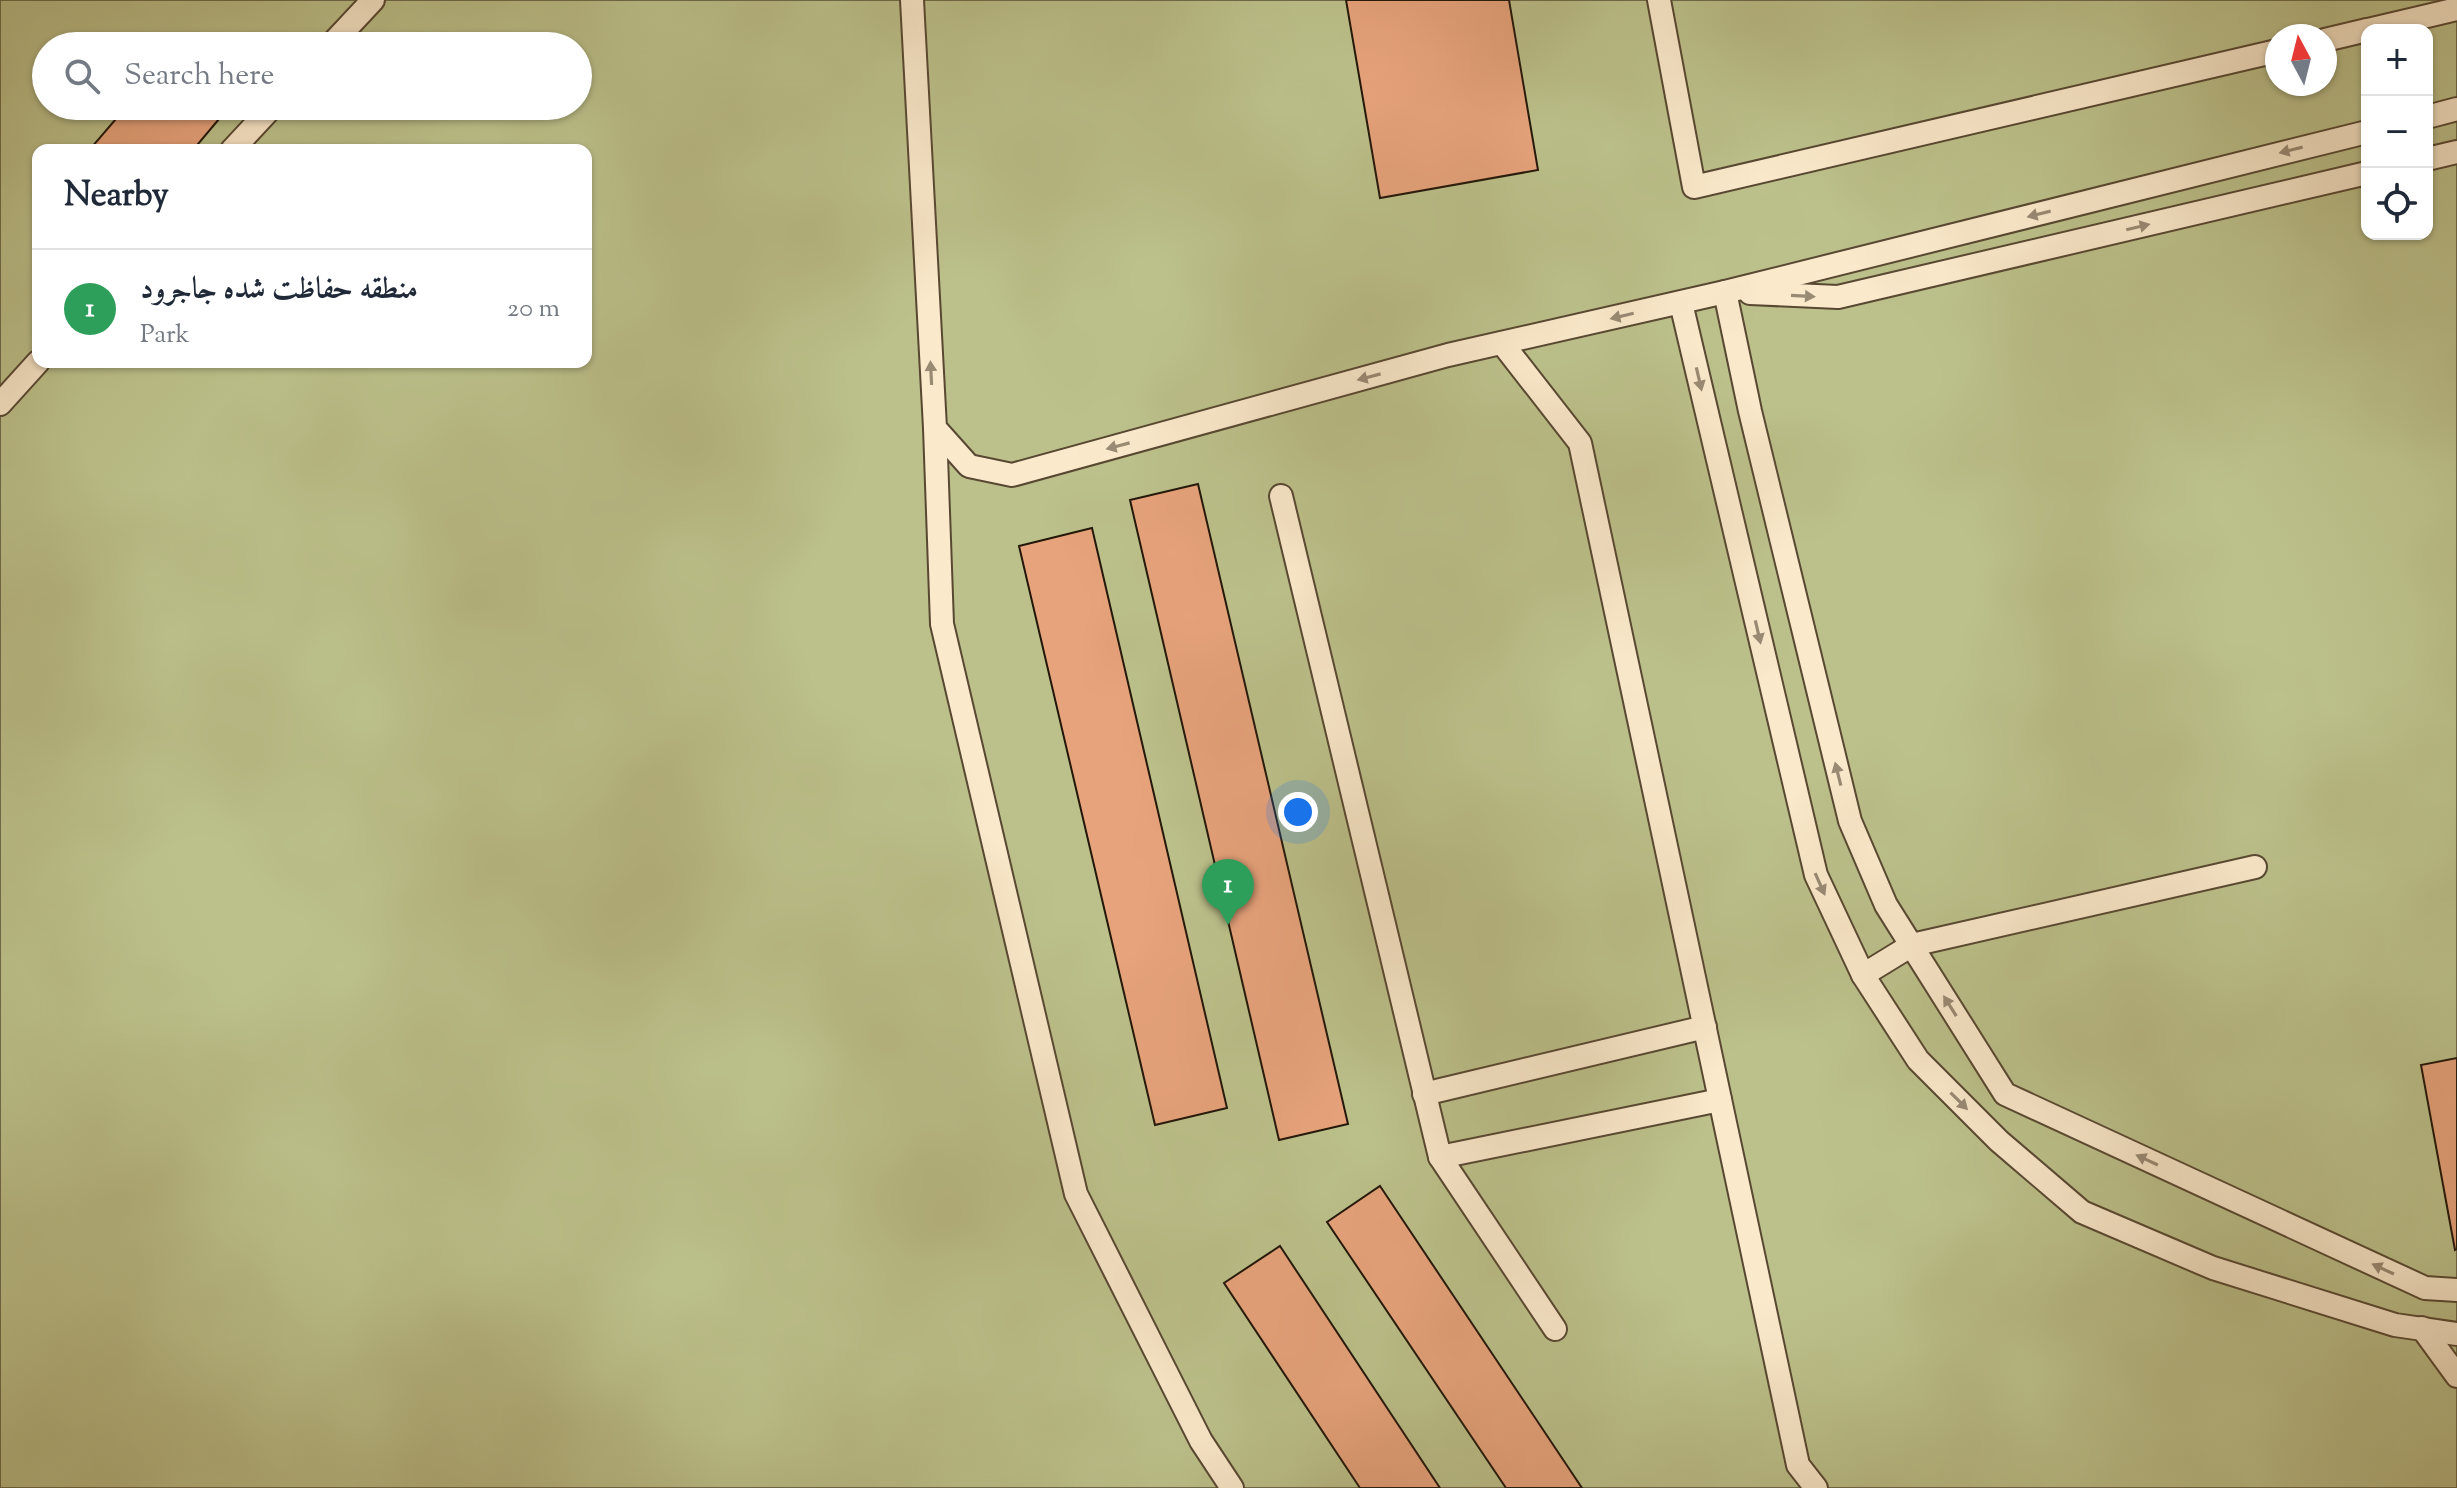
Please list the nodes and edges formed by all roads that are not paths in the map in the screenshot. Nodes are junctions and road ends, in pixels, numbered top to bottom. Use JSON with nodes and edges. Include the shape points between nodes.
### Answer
{"nodes":[{"id":1,"x":373,"y":0,"type":"edge"},
{"id":2,"x":912,"y":0,"type":"edge"},
{"id":3,"x":1659,"y":0,"type":"edge"},
{"id":4,"x":2457,"y":9,"type":"edge"},
{"id":5,"x":2393,"y":24,"type":"edge"},
{"id":6,"x":343,"y":32,"type":"edge"},
{"id":7,"x":2361,"y":32,"type":"edge"},
{"id":8,"x":2337,"y":37,"type":"edge"},
{"id":9,"x":2265,"y":54,"type":"edge"},
{"id":10,"x":2457,"y":109,"type":"edge"},
{"id":11,"x":2433,"y":115,"type":"edge"},
{"id":12,"x":260,"y":120,"type":"edge"},
{"id":13,"x":2361,"y":133,"type":"edge"},
{"id":14,"x":238,"y":144,"type":"edge"},
{"id":15,"x":2457,"y":152,"type":"edge"},
{"id":16,"x":2433,"y":158,"type":"edge"},
{"id":17,"x":2361,"y":174,"type":"edge"},
{"id":18,"x":1725,"y":292,"type":"junction"},
{"id":19,"x":1681,"y":303,"type":"junction"},
{"id":20,"x":1502,"y":343,"type":"junction"},
{"id":21,"x":33,"y":368,"type":"edge"},
{"id":22,"x":0,"y":404,"type":"edge"},
{"id":23,"x":935,"y":428,"type":"junction"},
{"id":24,"x":1281,"y":496,"type":"dead end"},
{"id":25,"x":2255,"y":867,"type":"dead end"},
{"id":26,"x":1912,"y":945,"type":"junction"},
{"id":27,"x":1863,"y":975,"type":"junction"},
{"id":28,"x":1705,"y":1027,"type":"junction"},
{"id":29,"x":1424,"y":1094,"type":"junction"},
{"id":30,"x":1720,"y":1100,"type":"junction"},
{"id":31,"x":1440,"y":1157,"type":"junction"},
{"id":32,"x":2457,"y":1290,"type":"edge"},
{"id":33,"x":2422,"y":1328,"type":"junction"},
{"id":34,"x":1555,"y":1329,"type":"dead end"},
{"id":35,"x":2457,"y":1334,"type":"edge"},
{"id":36,"x":2457,"y":1376,"type":"edge"},
{"id":37,"x":1232,"y":1488,"type":"edge"},
{"id":38,"x":1816,"y":1488,"type":"edge"}],
"edges":[{"from":1,"to":6,"type":"lane"},
{"from":23,"to":2,"type":"lane","one_way":true},
{"from":3,"to":9,"type":"lane","via":[[1694,187]]},
{"from":4,"to":5,"type":"lane"},
{"from":7,"to":8,"type":"lane"},
{"from":10,"to":11,"type":"lane"},
{"from":12,"to":14,"type":"lane"},
{"from":13,"to":18,"type":"lane","one_way":true},
{"from":15,"to":16,"type":"lane"},
{"from":18,"to":17,"type":"lane","one_way":true,"via":[[1838,297]]},
{"from":18,"to":19,"type":"lane"},
{"from":26,"to":18,"type":"lane","one_way":true,"via":[[1886,905],[1850,821]]},
{"from":19,"to":20,"type":"lane","one_way":true},
{"from":19,"to":27,"type":"lane","one_way":true,"via":[[1816,875]]},
{"from":20,"to":23,"type":"lane","one_way":true,"via":[[1012,475],[969,466]]},
{"from":20,"to":28,"type":"lane","via":[[1580,443]]},
{"from":21,"to":22,"type":"lane"},
{"from":23,"to":37,"type":"lane","via":[[942,624],[1076,1194],[1201,1441]]},
{"from":24,"to":29,"type":"lane"},
{"from":25,"to":26,"type":"lane"},
{"from":26,"to":27,"type":"lane"},
{"from":32,"to":26,"type":"lane","one_way":true,"via":[[2425,1288],[2005,1094]]},
{"from":27,"to":33,"type":"lane","one_way":true,"via":[[1918,1060],[1999,1141],[2082,1212],[2213,1268],[2395,1325]]},
{"from":28,"to":29,"type":"lane"},
{"from":28,"to":30,"type":"lane"},
{"from":29,"to":31,"type":"lane"},
{"from":30,"to":31,"type":"lane"},
{"from":30,"to":38,"type":"lane","via":[[1798,1465]]},
{"from":31,"to":34,"type":"lane"},
{"from":33,"to":35,"type":"lane"},
{"from":33,"to":36,"type":"lane"}]}
